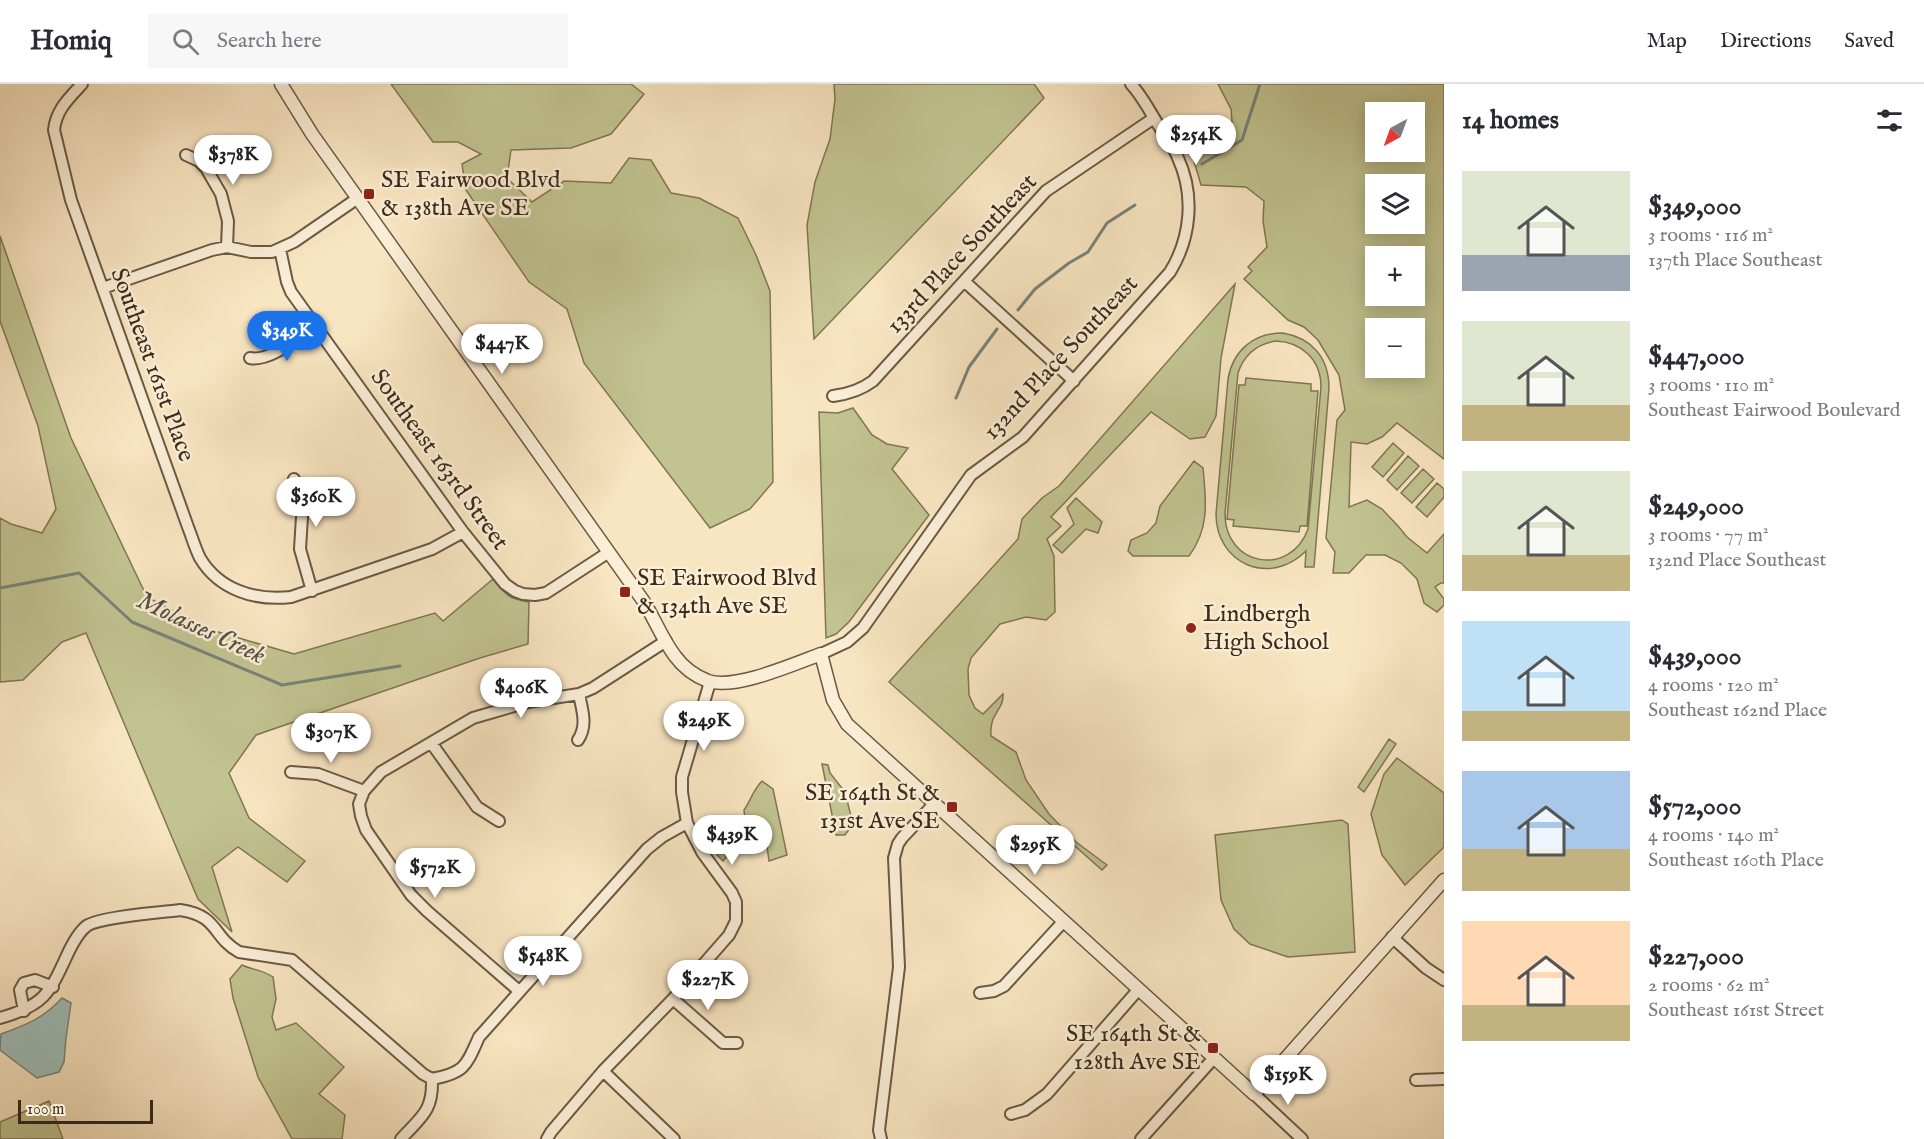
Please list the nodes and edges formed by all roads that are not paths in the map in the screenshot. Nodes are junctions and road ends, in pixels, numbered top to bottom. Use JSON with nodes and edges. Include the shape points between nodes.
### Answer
{"nodes":[{"id":1,"x":82,"y":84,"type":"edge"},
{"id":2,"x":281,"y":84,"type":"edge"},
{"id":3,"x":1131,"y":84,"type":"edge"},
{"id":4,"x":1154,"y":118,"type":"junction"},
{"id":5,"x":186,"y":155,"type":"dead end"},
{"id":6,"x":358,"y":198,"type":"junction"},
{"id":7,"x":227,"y":248,"type":"junction"},
{"id":8,"x":280,"y":249,"type":"junction"},
{"id":9,"x":964,"y":281,"type":"junction"},
{"id":10,"x":103,"y":288,"type":"junction"},
{"id":11,"x":315,"y":326,"type":"junction"},
{"id":12,"x":250,"y":358,"type":"dead end"},
{"id":13,"x":1074,"y":381,"type":"junction"},
{"id":14,"x":833,"y":396,"type":"dead end"},
{"id":15,"x":294,"y":479,"type":"dead end"},
{"id":16,"x":462,"y":532,"type":"junction"},
{"id":17,"x":609,"y":552,"type":"junction"},
{"id":18,"x":312,"y":591,"type":"junction"},
{"id":19,"x":666,"y":641,"type":"junction"},
{"id":20,"x":821,"y":654,"type":"junction"},
{"id":21,"x":710,"y":682,"type":"junction"},
{"id":22,"x":579,"y":694,"type":"junction"},
{"id":23,"x":578,"y":740,"type":"dead end"},
{"id":24,"x":432,"y":744,"type":"junction"},
{"id":25,"x":291,"y":772,"type":"dead end"},
{"id":26,"x":363,"y":791,"type":"junction"},
{"id":27,"x":934,"y":804,"type":"junction"},
{"id":28,"x":499,"y":821,"type":"dead end"},
{"id":29,"x":687,"y":823,"type":"junction"},
{"id":30,"x":1444,"y":880,"type":"edge"},
{"id":31,"x":1063,"y":922,"type":"junction"},
{"id":32,"x":1392,"y":937,"type":"junction"},
{"id":33,"x":1444,"y":980,"type":"edge"},
{"id":34,"x":53,"y":987,"type":"junction"},
{"id":35,"x":1138,"y":990,"type":"junction"},
{"id":36,"x":519,"y":991,"type":"junction"},
{"id":37,"x":980,"y":993,"type":"dead end"},
{"id":38,"x":673,"y":999,"type":"junction"},
{"id":39,"x":24,"y":1011,"type":"junction"},
{"id":40,"x":0,"y":1018,"type":"edge"},
{"id":41,"x":737,"y":1043,"type":"dead end"},
{"id":42,"x":1213,"y":1059,"type":"junction"},
{"id":43,"x":603,"y":1071,"type":"junction"},
{"id":44,"x":432,"y":1079,"type":"junction"},
{"id":45,"x":1416,"y":1080,"type":"dead end"},
{"id":46,"x":1444,"y":1080,"type":"edge"},
{"id":47,"x":1254,"y":1094,"type":"junction"},
{"id":48,"x":1011,"y":1114,"type":"dead end"},
{"id":49,"x":880,"y":1134,"type":"edge"},
{"id":50,"x":1296,"y":1137,"type":"edge"},
{"id":51,"x":401,"y":1139,"type":"edge"},
{"id":52,"x":548,"y":1139,"type":"edge"},
{"id":53,"x":674,"y":1139,"type":"edge"},
{"id":54,"x":1142,"y":1139,"type":"edge"}],
"edges":[{"from":1,"to":10,"type":"street","name":"Southeast 161st Place","via":[[61,109],[54,130],[70,200]]},
{"from":2,"to":6,"type":"street"},
{"from":3,"to":4,"type":"street","name":"132nd Place Southeast"},
{"from":4,"to":9,"type":"street","name":"133rd Place Southeast","via":[[1046,191]]},
{"from":4,"to":13,"type":"street","name":"132nd Place Southeast","via":[[1178,157],[1190,202],[1180,256]]},
{"from":5,"to":7,"type":"street","via":[[206,168],[221,194],[228,221]]},
{"from":6,"to":8,"type":"street"},
{"from":6,"to":17,"type":"street"},
{"from":7,"to":8,"type":"street","via":[[261,253]]},
{"from":7,"to":10,"type":"street"},
{"from":8,"to":11,"type":"street","name":"Southeast 163rd Street","via":[[291,292]]},
{"from":9,"to":13,"type":"street"},
{"from":9,"to":14,"type":"street","name":"133rd Place Southeast","via":[[873,381],[863,389]]},
{"from":10,"to":18,"type":"street","name":"Southeast 161st Place","via":[[199,555],[213,575],[242,593],[282,598]]},
{"from":11,"to":12,"type":"street","via":[[271,355],[258,360]]},
{"from":11,"to":16,"type":"street","name":"Southeast 163rd Street"},
{"from":13,"to":20,"type":"street","name":"132nd Place Southeast","via":[[1023,437],[971,475],[863,628],[847,642]]},
{"from":15,"to":18,"type":"street","via":[[303,501],[300,549]]},
{"from":16,"to":17,"type":"street","name":"Southeast 163rd Street","via":[[505,584],[523,594],[546,593]]},
{"from":16,"to":18,"type":"street","via":[[432,549]]},
{"from":17,"to":19,"type":"street"},
{"from":19,"to":21,"type":"street","via":[[681,663]]},
{"from":19,"to":22,"type":"street"},
{"from":20,"to":21,"type":"street","name":"132nd Place Southeast","via":[[745,680]]},
{"from":20,"to":27,"type":"street","via":[[833,700],[847,723]]},
{"from":21,"to":29,"type":"street","via":[[682,777]]},
{"from":22,"to":23,"type":"street","via":[[585,723]]},
{"from":22,"to":24,"type":"street","via":[[528,702],[473,718]]},
{"from":24,"to":26,"type":"street","via":[[381,772]]},
{"from":24,"to":28,"type":"street","via":[[477,807]]},
{"from":25,"to":26,"type":"street","via":[[318,774]]},
{"from":26,"to":36,"type":"street","via":[[360,804],[366,830],[411,895]]},
{"from":27,"to":31,"type":"street"},
{"from":27,"to":49,"type":"street","via":[[902,838],[894,858],[899,967]]},
{"from":29,"to":36,"type":"street","via":[[647,849]]},
{"from":29,"to":38,"type":"street","via":[[702,852],[732,893],[736,921],[729,935]]},
{"from":30,"to":32,"type":"street"},
{"from":31,"to":35,"type":"street"},
{"from":31,"to":37,"type":"street","via":[[1004,986]]},
{"from":32,"to":33,"type":"street"},
{"from":32,"to":47,"type":"street"},
{"from":34,"to":39,"type":"street"},
{"from":34,"to":39,"type":"street","via":[[35,980],[24,983],[20,990]]},
{"from":34,"to":44,"type":"street","via":[[74,941],[87,926],[180,910],[191,912],[210,921],[231,948],[239,952],[292,960]]},
{"from":35,"to":42,"type":"street"},
{"from":35,"to":48,"type":"street","via":[[1047,1094],[1025,1110]]},
{"from":36,"to":44,"type":"street","via":[[479,1037],[459,1072]]},
{"from":38,"to":41,"type":"street","via":[[723,1043]]},
{"from":38,"to":43,"type":"street"},
{"from":39,"to":40,"type":"street"},
{"from":42,"to":47,"type":"street"},
{"from":42,"to":54,"type":"street"},
{"from":43,"to":52,"type":"street"},
{"from":43,"to":53,"type":"street"},
{"from":44,"to":51,"type":"street","via":[[429,1108]]},
{"from":45,"to":46,"type":"street"},
{"from":47,"to":50,"type":"street"}]}
